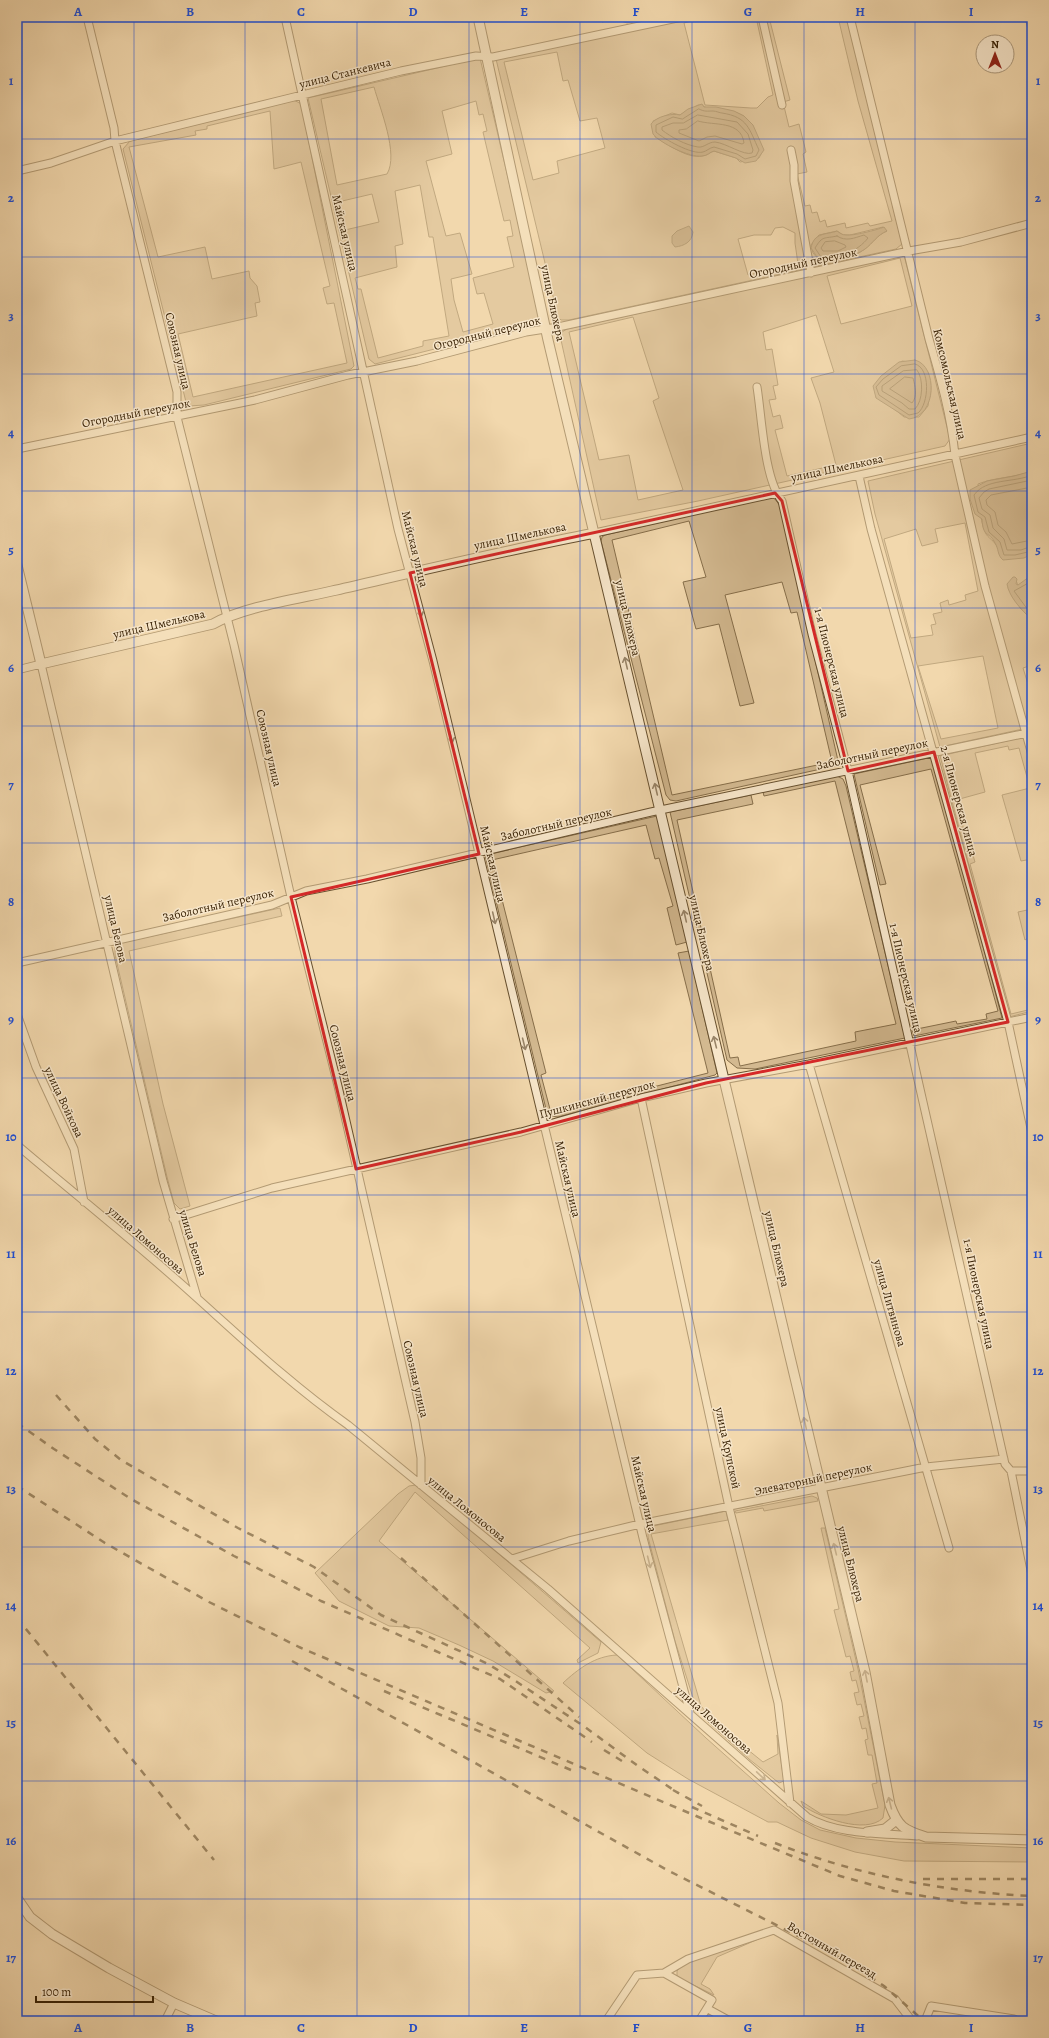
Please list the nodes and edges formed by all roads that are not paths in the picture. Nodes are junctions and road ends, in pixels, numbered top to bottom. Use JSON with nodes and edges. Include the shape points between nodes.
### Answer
{"nodes":[{"id":1,"x":87,"y":17,"type":"edge"},
{"id":2,"x":285,"y":17,"type":"edge"},
{"id":3,"x":478,"y":17,"type":"edge"},
{"id":4,"x":682,"y":17,"type":"edge"},
{"id":5,"x":762,"y":17,"type":"edge"},
{"id":6,"x":850,"y":17,"type":"edge"},
{"id":7,"x":1029,"y":17,"type":"edge"},
{"id":8,"x":1032,"y":29,"type":"edge"},
{"id":9,"x":487,"y":57,"type":"junction"},
{"id":10,"x":302,"y":95,"type":"junction"},
{"id":11,"x":782,"y":105,"type":"dead end"},
{"id":12,"x":115,"y":141,"type":"junction"},
{"id":13,"x":791,"y":150,"type":"dead end"},
{"id":14,"x":17,"y":171,"type":"edge"},
{"id":15,"x":1032,"y":223,"type":"edge"},
{"id":16,"x":908,"y":251,"type":"junction"},
{"id":17,"x":811,"y":273,"type":"junction"},
{"id":18,"x":546,"y":330,"type":"junction"},
{"id":19,"x":364,"y":371,"type":"junction"},
{"id":20,"x":757,"y":387,"type":"dead end"},
{"id":21,"x":176,"y":417,"type":"junction"},
{"id":22,"x":1032,"y":437,"type":"edge"},
{"id":23,"x":17,"y":449,"type":"edge"},
{"id":24,"x":955,"y":455,"type":"junction"},
{"id":25,"x":858,"y":476,"type":"junction"},
{"id":26,"x":775,"y":493,"type":"junction"},
{"id":27,"x":595,"y":533,"type":"junction"},
{"id":28,"x":17,"y":565,"type":"edge"},
{"id":29,"x":410,"y":573,"type":"junction"},
{"id":30,"x":227,"y":616,"type":"junction"},
{"id":31,"x":40,"y":664,"type":"junction"},
{"id":32,"x":17,"y":670,"type":"edge"},
{"id":33,"x":1029,"y":732,"type":"edge"},
{"id":34,"x":934,"y":752,"type":"junction"},
{"id":35,"x":1032,"y":755,"type":"edge"},
{"id":36,"x":848,"y":771,"type":"junction"},
{"id":37,"x":661,"y":811,"type":"junction"},
{"id":38,"x":479,"y":854,"type":"junction"},
{"id":39,"x":291,"y":897,"type":"junction"},
{"id":40,"x":106,"y":942,"type":"junction"},
{"id":41,"x":17,"y":963,"type":"edge"},
{"id":42,"x":17,"y":1014,"type":"edge"},
{"id":43,"x":1032,"y":1017,"type":"edge"},
{"id":44,"x":1008,"y":1022,"type":"junction"},
{"id":45,"x":909,"y":1043,"type":"junction"},
{"id":46,"x":809,"y":1064,"type":"junction"},
{"id":47,"x":725,"y":1080,"type":"junction"},
{"id":48,"x":641,"y":1098,"type":"junction"},
{"id":49,"x":544,"y":1124,"type":"junction"},
{"id":50,"x":1032,"y":1133,"type":"edge"},
{"id":51,"x":17,"y":1145,"type":"edge"},
{"id":52,"x":356,"y":1169,"type":"junction"},
{"id":53,"x":84,"y":1202,"type":"junction"},
{"id":54,"x":173,"y":1219,"type":"junction"},
{"id":55,"x":197,"y":1297,"type":"junction"},
{"id":56,"x":1004,"y":1459,"type":"junction"},
{"id":57,"x":926,"y":1467,"type":"junction"},
{"id":58,"x":1010,"y":1471,"type":"junction"},
{"id":59,"x":1032,"y":1471,"type":"edge"},
{"id":60,"x":421,"y":1486,"type":"junction"},
{"id":61,"x":821,"y":1488,"type":"junction"},
{"id":62,"x":729,"y":1507,"type":"junction"},
{"id":63,"x":640,"y":1524,"type":"junction"},
{"id":64,"x":949,"y":1548,"type":"dead end"},
{"id":65,"x":512,"y":1559,"type":"junction"},
{"id":66,"x":1032,"y":1575,"type":"edge"},
{"id":67,"x":690,"y":1713,"type":"junction"},
{"id":68,"x":790,"y":1803,"type":"junction"},
{"id":69,"x":895,"y":1821,"type":"junction"},
{"id":70,"x":867,"y":1832,"type":"junction"},
{"id":71,"x":926,"y":1837,"type":"junction"},
{"id":72,"x":1032,"y":1840,"type":"edge"},
{"id":73,"x":17,"y":1898,"type":"edge"},
{"id":74,"x":664,"y":1973,"type":"junction"},
{"id":75,"x":174,"y":2003,"type":"junction"},
{"id":76,"x":708,"y":2009,"type":"junction"},
{"id":77,"x":165,"y":2021,"type":"edge"},
{"id":78,"x":216,"y":2021,"type":"edge"},
{"id":79,"x":606,"y":2021,"type":"edge"},
{"id":80,"x":699,"y":2021,"type":"edge"},
{"id":81,"x":730,"y":2021,"type":"edge"},
{"id":82,"x":912,"y":2021,"type":"edge"},
{"id":83,"x":925,"y":2021,"type":"edge"},
{"id":84,"x":1016,"y":2021,"type":"edge"}],
"edges":[{"from":1,"to":12,"type":"street","name":"Союзная улица"},
{"from":2,"to":10,"type":"street","name":"Майская улица"},
{"from":3,"to":9,"type":"street","name":"улица Блюхера"},
{"from":4,"to":9,"type":"street","name":"улица Станкевича"},
{"from":5,"to":11,"type":"street"},
{"from":6,"to":16,"type":"street","name":"Комсомольская улица"},
{"from":7,"to":8,"type":"street"},
{"from":9,"to":10,"type":"street","name":"улица Станкевича","via":[[476,56],[402,71]]},
{"from":9,"to":18,"type":"street","name":"улица Блюхера"},
{"from":10,"to":12,"type":"street","name":"улица Станкевича"},
{"from":10,"to":19,"type":"street","name":"Майская улица"},
{"from":12,"to":14,"type":"street","name":"улица Станкевича","via":[[50,163]]},
{"from":12,"to":21,"type":"street","name":"Союзная улица","via":[[177,392]]},
{"from":13,"to":17,"type":"street","via":[[794,181]]},
{"from":15,"to":16,"type":"street","name":"Огородный переулок","via":[[961,242]]},
{"from":16,"to":17,"type":"street","name":"Огородный переулок"},
{"from":16,"to":24,"type":"street","name":"Комсомольская улица","via":[[941,382]]},
{"from":17,"to":18,"type":"street","name":"Огородный переулок"},
{"from":18,"to":19,"type":"street","name":"Огородный переулок","via":[[526,332],[417,361]]},
{"from":18,"to":27,"type":"street","name":"улица Блюхера"},
{"from":19,"to":21,"type":"street","name":"Огородный переулок","via":[[255,400]]},
{"from":19,"to":29,"type":"street","name":"Майская улица"},
{"from":20,"to":26,"type":"street","name":"1-я Пионерская улица","via":[[769,473]]},
{"from":21,"to":23,"type":"street","name":"Огородный переулок"},
{"from":21,"to":30,"type":"street","name":"Союзная улица"},
{"from":22,"to":24,"type":"street","name":"улица Шмелькова"},
{"from":24,"to":25,"type":"street","name":"улица Шмелькова"},
{"from":24,"to":33,"type":"street","name":"Комсомольская улица","via":[[985,586]]},
{"from":25,"to":26,"type":"street","name":"улица Шмелькова"},
{"from":25,"to":34,"type":"street","name":"2-я Пионерская улица"},
{"from":26,"to":27,"type":"street","name":"улица Шмелькова"},
{"from":26,"to":36,"type":"street","name":"1-я Пионерская улица","via":[[782,501],[812,634]]},
{"from":27,"to":29,"type":"street","name":"улица Шмелькова"},
{"from":37,"to":27,"type":"street","name":"улица Блюхера","one_way":true},
{"from":28,"to":31,"type":"street","name":"улица Белова"},
{"from":29,"to":30,"type":"street","name":"улица Шмелькова"},
{"from":29,"to":38,"type":"street","name":"Майская улица","one_way":true},
{"from":30,"to":31,"type":"street","name":"улица Шмелькова","via":[[213,624]]},
{"from":30,"to":39,"type":"street","name":"Союзная улица"},
{"from":31,"to":32,"type":"street","name":"улица Шмелькова"},
{"from":31,"to":40,"type":"street","name":"улица Белова"},
{"from":33,"to":34,"type":"street","name":"Заболотный переулок"},
{"from":33,"to":35,"type":"street","name":"Комсомольская улица"},
{"from":34,"to":36,"type":"street","name":"Заболотный переулок"},
{"from":34,"to":44,"type":"street","name":"2-я Пионерская улица"},
{"from":36,"to":37,"type":"street","name":"Заболотный переулок"},
{"from":36,"to":45,"type":"street","name":"1-я Пионерская улица"},
{"from":37,"to":38,"type":"street","name":"Заболотный переулок"},
{"from":47,"to":37,"type":"street","name":"улица Блюхера","one_way":true},
{"from":38,"to":39,"type":"street","name":"Заболотный переулок","via":[[306,891]]},
{"from":38,"to":49,"type":"street","name":"Майская улица","one_way":true},
{"from":39,"to":40,"type":"street","name":"Заболотный переулок","via":[[272,905]]},
{"from":39,"to":52,"type":"street","name":"Союзная улица"},
{"from":40,"to":41,"type":"street","name":"Заболотный переулок"},
{"from":40,"to":54,"type":"street","name":"улица Белова"},
{"from":42,"to":53,"type":"street","name":"улица Войкова","via":[[36,1067],[74,1149]]},
{"from":43,"to":44,"type":"street","name":"Пушкинский переулок"},
{"from":44,"to":45,"type":"street","name":"Пушкинский переулок"},
{"from":44,"to":50,"type":"street","name":"2-я Пионерская улица"},
{"from":45,"to":46,"type":"street","name":"Пушкинский переулок"},
{"from":45,"to":56,"type":"street","name":"1-я Пионерская улица"},
{"from":46,"to":47,"type":"street","name":"Пушкинский переулок"},
{"from":46,"to":57,"type":"street","name":"улица Литвинова"},
{"from":47,"to":48,"type":"street","name":"Пушкинский переулок"},
{"from":61,"to":47,"type":"street","name":"улица Блюхера","one_way":true},
{"from":48,"to":49,"type":"street","name":"Пушкинский переулок"},
{"from":48,"to":62,"type":"street","name":"улица Крупской"},
{"from":49,"to":52,"type":"street","name":"Пушкинский переулок","via":[[521,1132]]},
{"from":49,"to":63,"type":"street","name":"Майская улица"},
{"from":51,"to":53,"type":"street","name":"улица Ломоносова"},
{"from":52,"to":54,"type":"street","name":"Пушкинский переулок","via":[[272,1188]]},
{"from":52,"to":60,"type":"street","name":"Союзная улица","via":[[418,1436]]},
{"from":53,"to":55,"type":"street","name":"улица Ломоносова"},
{"from":54,"to":55,"type":"street","name":"улица Белова"},
{"from":55,"to":60,"type":"street","name":"улица Ломоносова","via":[[316,1403],[348,1425]]},
{"from":56,"to":57,"type":"street","name":"Элеваторный переулок"},
{"from":56,"to":58,"type":"street","name":"1-я Пионерская улица"},
{"from":57,"to":61,"type":"street","name":"Элеваторный переулок"},
{"from":57,"to":64,"type":"street","name":"улица Литвинова"},
{"from":58,"to":59,"type":"street"},
{"from":58,"to":66,"type":"street","name":"1-я Пионерская улица"},
{"from":60,"to":65,"type":"street","name":"улица Ломоносова"},
{"from":61,"to":62,"type":"street","name":"Элеваторный переулок"},
{"from":69,"to":61,"type":"street","name":"улица Блюхера","one_way":true,"via":[[865,1672]]},
{"from":62,"to":63,"type":"street","name":"Элеваторный переулок"},
{"from":62,"to":68,"type":"street","name":"улица Крупской","via":[[778,1703]]},
{"from":63,"to":65,"type":"street","name":"Элеваторный переулок","via":[[569,1541]]},
{"from":63,"to":67,"type":"street","name":"Майская улица","one_way":true},
{"from":65,"to":67,"type":"street","name":"улица Ломоносова"},
{"from":67,"to":68,"type":"street","name":"улица Ломоносова","one_way":true},
{"from":68,"to":70,"type":"street","name":"улица Ломоносова","via":[[807,1817],[824,1825]]},
{"from":69,"to":70,"type":"street","via":[[885,1829]]},
{"from":69,"to":71,"type":"street","via":[[910,1832]]},
{"from":70,"to":71,"type":"street","name":"улица Ломоносова"},
{"from":71,"to":72,"type":"street"},
{"from":73,"to":75,"type":"street","via":[[30,1916],[52,1934]]},
{"from":74,"to":76,"type":"street","via":[[712,2000]]},
{"from":74,"to":79,"type":"street","via":[[637,1975]]},
{"from":74,"to":82,"type":"street","name":"Восточный переезд","via":[[688,1959],[774,1930],[895,1999]]},
{"from":75,"to":77,"type":"street"},
{"from":75,"to":78,"type":"street"},
{"from":76,"to":80,"type":"street"},
{"from":76,"to":81,"type":"street"},
{"from":83,"to":84,"type":"street","via":[[931,2006]]}]}
